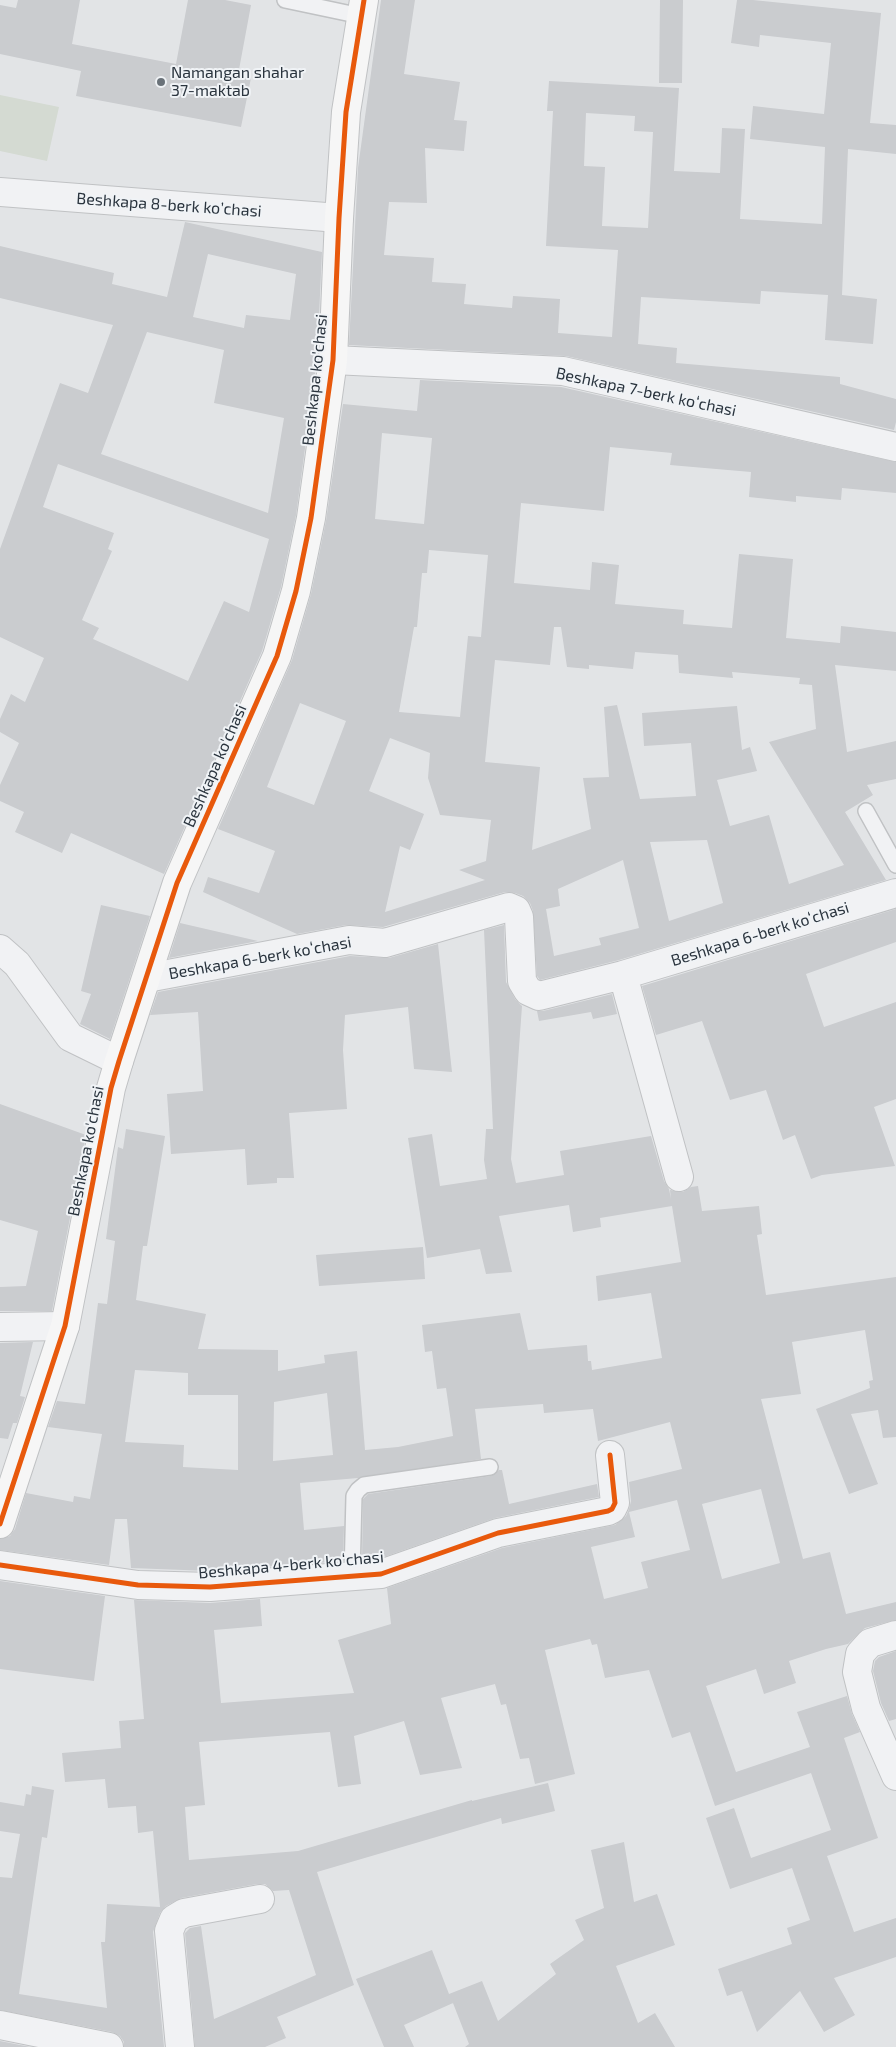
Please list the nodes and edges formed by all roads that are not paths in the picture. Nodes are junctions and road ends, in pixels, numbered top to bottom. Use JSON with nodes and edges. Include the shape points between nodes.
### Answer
{"nodes":[{"id":1,"x":285,"y":0,"type":"edge"},
{"id":2,"x":362,"y":8,"type":"edge"},
{"id":3,"x":0,"y":192,"type":"edge"},
{"id":4,"x":339,"y":218,"type":"junction"},
{"id":5,"x":333,"y":360,"type":"junction"},
{"id":6,"x":896,"y":447,"type":"edge"},
{"id":7,"x":866,"y":811,"type":"dead end"},
{"id":8,"x":896,"y":865,"type":"edge"},
{"id":9,"x":896,"y":893,"type":"edge"},
{"id":10,"x":0,"y":949,"type":"edge"},
{"id":11,"x":623,"y":975,"type":"junction"},
{"id":12,"x":147,"y":978,"type":"junction"},
{"id":13,"x":119,"y":1061,"type":"junction"},
{"id":14,"x":679,"y":1177,"type":"dead end"},
{"id":15,"x":65,"y":1326,"type":"junction"},
{"id":16,"x":0,"y":1327,"type":"edge"},
{"id":17,"x":610,"y":1454,"type":"dead end"},
{"id":18,"x":490,"y":1467,"type":"dead end"},
{"id":19,"x":0,"y":1524,"type":"edge"},
{"id":20,"x":0,"y":1566,"type":"edge"},
{"id":21,"x":352,"y":1576,"type":"junction"},
{"id":22,"x":896,"y":1635,"type":"edge"},
{"id":23,"x":896,"y":1776,"type":"edge"},
{"id":24,"x":260,"y":1898,"type":"dead end"},
{"id":25,"x":0,"y":2025,"type":"edge"},
{"id":26,"x":109,"y":2047,"type":"edge"},
{"id":27,"x":180,"y":2047,"type":"edge"}],
"edges":[{"from":1,"to":2,"type":"lane"},
{"from":2,"to":4,"type":"street","name":"Beshkapa ko'chasi","via":[[346,112]]},
{"from":3,"to":4,"type":"street","name":"Beshkapa 8-berk koʼchasi"},
{"from":4,"to":5,"type":"street","name":"Beshkapa ko'chasi"},
{"from":5,"to":6,"type":"street","name":"Beshkapa 7-berk koʻchasi","via":[[563,371]]},
{"from":5,"to":12,"type":"street","name":"Beshkapa ko'chasi","via":[[311,518],[296,591],[277,656],[178,883]]},
{"from":7,"to":8,"type":"lane"},
{"from":9,"to":11,"type":"street","name":"Beshkapa 6-berk koʻchasi"},
{"from":10,"to":13,"type":"street","via":[[17,964],[70,1037]]},
{"from":11,"to":12,"type":"street","name":"Beshkapa 6-berk koʻchasi","via":[[539,996],[528,991],[522,981],[519,917],[516,910],[509,907],[385,943],[349,940]]},
{"from":11,"to":14,"type":"street"},
{"from":12,"to":13,"type":"street","name":"Beshkapa ko'chasi"},
{"from":13,"to":15,"type":"street","name":"Beshkapa ko'chasi"},
{"from":15,"to":16,"type":"street"},
{"from":15,"to":19,"type":"street","name":"Beshkapa ko'chasi"},
{"from":17,"to":21,"type":"street","name":"Beshkapa 4-berk koʻchasi","via":[[615,1503],[608,1511],[498,1533],[381,1574]]},
{"from":18,"to":21,"type":"lane","via":[[364,1485],[354,1496]]},
{"from":20,"to":21,"type":"street","name":"Beshkapa 4-berk koʻchasi","via":[[138,1584],[210,1587]]},
{"from":22,"to":23,"type":"street","via":[[870,1643],[860,1654],[857,1672],[866,1708]]},
{"from":24,"to":27,"type":"street","via":[[184,1913],[174,1919],[169,1931]]},
{"from":25,"to":26,"type":"street"}]}
